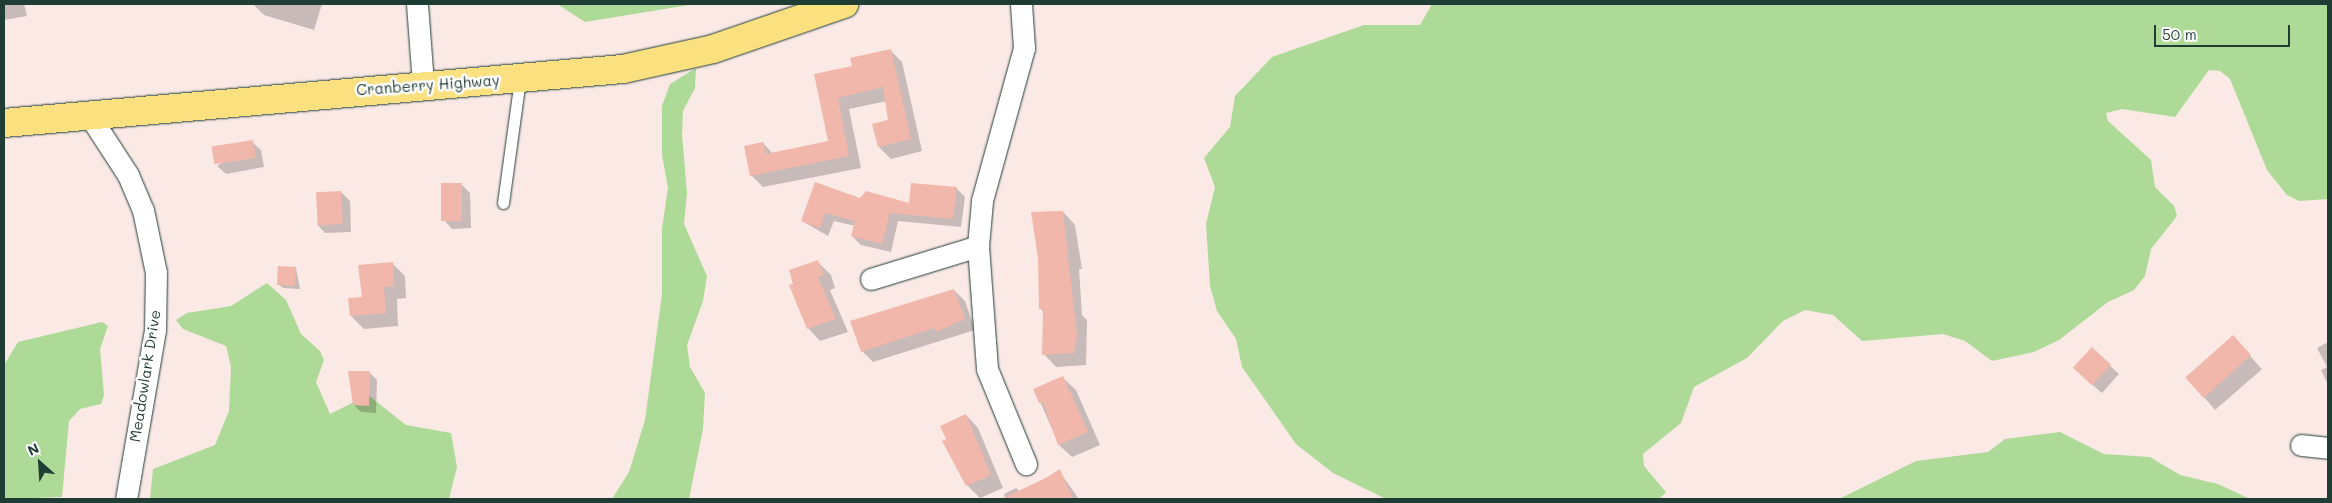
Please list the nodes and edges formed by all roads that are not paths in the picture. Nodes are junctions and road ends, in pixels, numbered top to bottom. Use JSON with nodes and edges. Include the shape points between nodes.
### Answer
{"nodes":[{"id":1,"x":417,"y":4,"type":"edge"},
{"id":2,"x":844,"y":4,"type":"edge"},
{"id":3,"x":1019,"y":8,"type":"edge"},
{"id":4,"x":520,"y":79,"type":"junction"},
{"id":5,"x":423,"y":84,"type":"junction"},
{"id":6,"x":91,"y":118,"type":"junction"},
{"id":7,"x":4,"y":123,"type":"edge"},
{"id":8,"x":503,"y":203,"type":"dead end"},
{"id":9,"x":978,"y":246,"type":"junction"},
{"id":10,"x":871,"y":279,"type":"dead end"},
{"id":11,"x":2301,"y":445,"type":"dead end"},
{"id":12,"x":2328,"y":448,"type":"edge"},
{"id":13,"x":1026,"y":464,"type":"dead end"},
{"id":14,"x":126,"y":499,"type":"edge"}],
"edges":[{"from":1,"to":5,"type":"street"},
{"from":2,"to":4,"type":"main road","name":"Cranberry Highway","via":[[688,55],[606,71]]},
{"from":3,"to":9,"type":"street","via":[[1024,48],[985,192]]},
{"from":4,"to":5,"type":"main road","name":"Cranberry Highway"},
{"from":4,"to":8,"type":"lane"},
{"from":5,"to":6,"type":"main road","name":"Cranberry Highway"},
{"from":6,"to":7,"type":"main road","name":"Cranberry Highway"},
{"from":6,"to":14,"type":"street","name":"Meadowlark Drive","via":[[136,193],[149,228],[156,273],[155,330]]},
{"from":9,"to":10,"type":"street"},
{"from":9,"to":13,"type":"street","via":[[988,369]]},
{"from":11,"to":12,"type":"street"}]}
